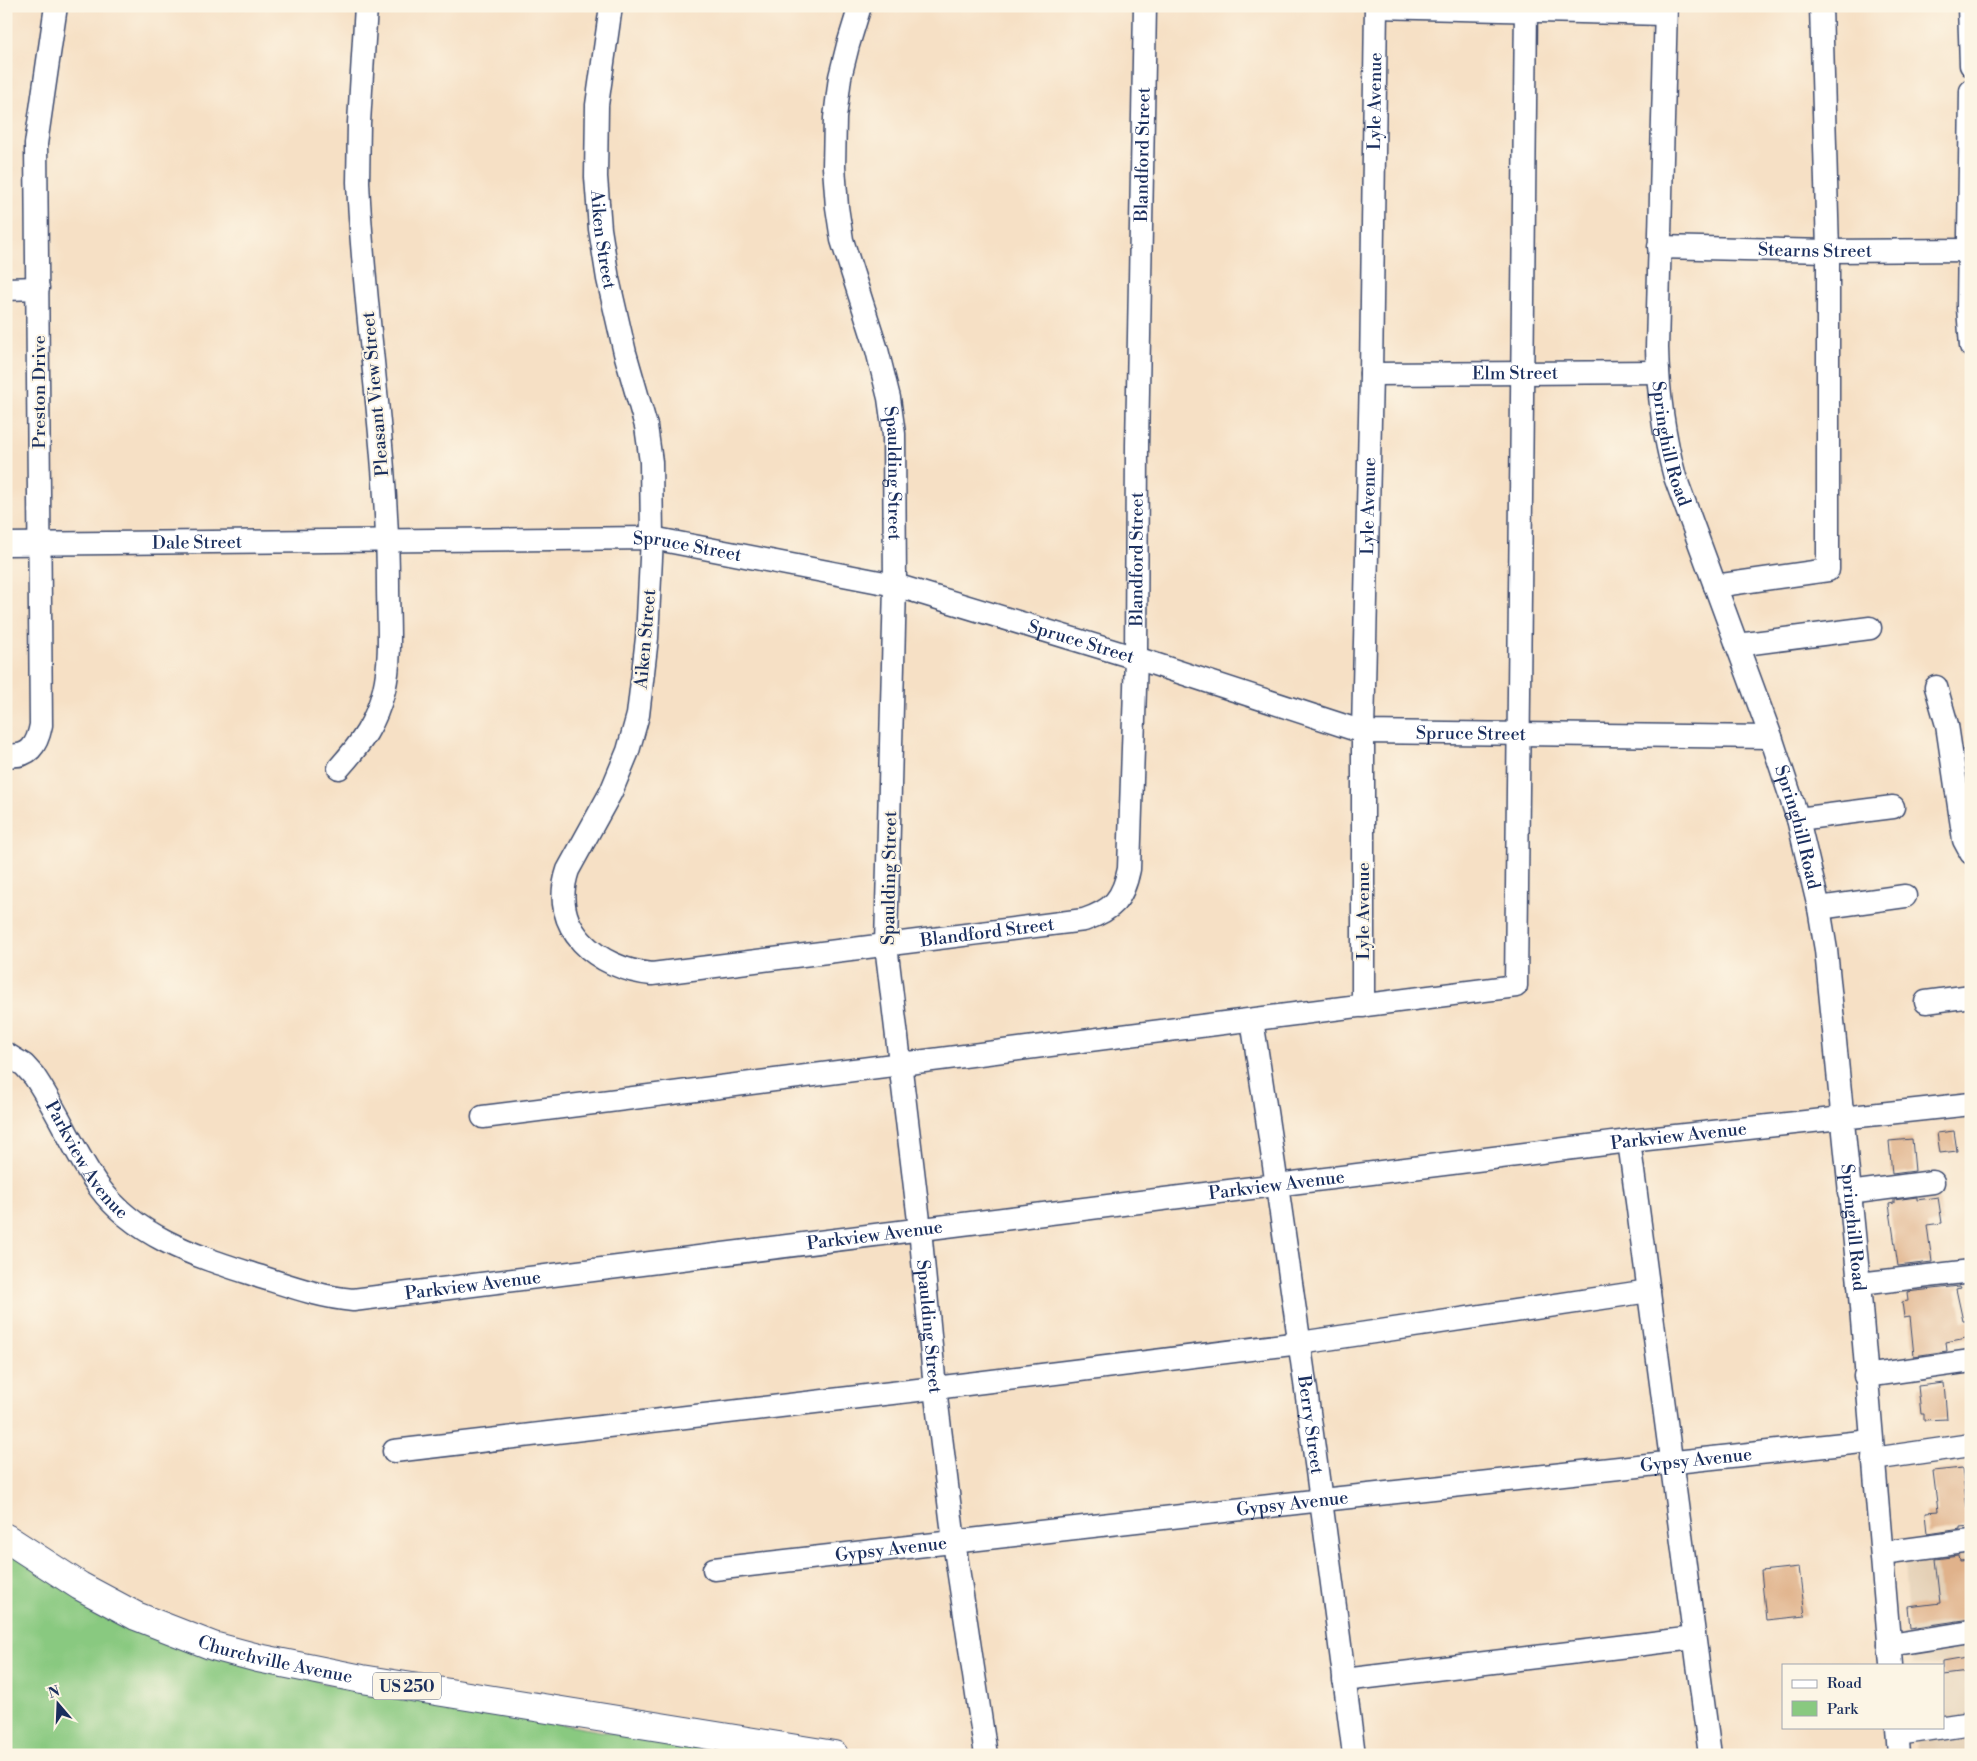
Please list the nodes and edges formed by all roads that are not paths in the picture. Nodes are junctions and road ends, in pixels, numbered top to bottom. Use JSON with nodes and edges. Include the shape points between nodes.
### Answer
{"nodes":[{"id":1,"x":56,"y":6,"type":"edge"},
{"id":2,"x":366,"y":6,"type":"edge"},
{"id":3,"x":612,"y":6,"type":"edge"},
{"id":4,"x":860,"y":6,"type":"edge"},
{"id":5,"x":1145,"y":6,"type":"edge"},
{"id":6,"x":1821,"y":6,"type":"edge"},
{"id":7,"x":1969,"y":6,"type":"edge"},
{"id":8,"x":1376,"y":7,"type":"edge"},
{"id":9,"x":1526,"y":8,"type":"edge"},
{"id":10,"x":1665,"y":10,"type":"edge"},
{"id":11,"x":1971,"y":65,"type":"edge"},
{"id":12,"x":1971,"y":91,"type":"edge"},
{"id":13,"x":1659,"y":247,"type":"junction"},
{"id":14,"x":1970,"y":250,"type":"edge"},
{"id":15,"x":1828,"y":251,"type":"junction"},
{"id":16,"x":38,"y":288,"type":"junction"},
{"id":17,"x":6,"y":289,"type":"edge"},
{"id":18,"x":1971,"y":346,"type":"edge"},
{"id":19,"x":1522,"y":372,"type":"junction"},
{"id":20,"x":1658,"y":372,"type":"junction"},
{"id":21,"x":1371,"y":374,"type":"junction"},
{"id":22,"x":652,"y":538,"type":"junction"},
{"id":23,"x":388,"y":541,"type":"junction"},
{"id":24,"x":6,"y":544,"type":"edge"},
{"id":25,"x":39,"y":544,"type":"junction"},
{"id":26,"x":895,"y":585,"type":"junction"},
{"id":27,"x":1715,"y":586,"type":"junction"},
{"id":28,"x":1870,"y":628,"type":"dead end"},
{"id":29,"x":1736,"y":645,"type":"junction"},
{"id":30,"x":1136,"y":658,"type":"junction"},
{"id":31,"x":1936,"y":687,"type":"dead end"},
{"id":32,"x":1362,"y":732,"type":"junction"},
{"id":33,"x":1517,"y":735,"type":"junction"},
{"id":34,"x":1771,"y":737,"type":"junction"},
{"id":35,"x":6,"y":756,"type":"edge"},
{"id":36,"x":339,"y":768,"type":"dead end"},
{"id":37,"x":1894,"y":807,"type":"dead end"},
{"id":38,"x":1798,"y":819,"type":"junction"},
{"id":39,"x":1971,"y":853,"type":"edge"},
{"id":40,"x":1905,"y":896,"type":"dead end"},
{"id":41,"x":1819,"y":908,"type":"junction"},
{"id":42,"x":886,"y":945,"type":"junction"},
{"id":43,"x":1971,"y":996,"type":"edge"},
{"id":44,"x":1926,"y":1002,"type":"dead end"},
{"id":45,"x":1363,"y":1006,"type":"junction"},
{"id":46,"x":1252,"y":1020,"type":"junction"},
{"id":47,"x":6,"y":1054,"type":"edge"},
{"id":48,"x":900,"y":1064,"type":"junction"},
{"id":49,"x":1971,"y":1104,"type":"edge"},
{"id":50,"x":483,"y":1117,"type":"dead end"},
{"id":51,"x":1842,"y":1118,"type":"junction"},
{"id":52,"x":1629,"y":1141,"type":"junction"},
{"id":53,"x":1933,"y":1182,"type":"dead end"},
{"id":54,"x":1278,"y":1184,"type":"junction"},
{"id":55,"x":1849,"y":1193,"type":"junction"},
{"id":56,"x":920,"y":1230,"type":"junction"},
{"id":57,"x":1971,"y":1271,"type":"edge"},
{"id":58,"x":1859,"y":1284,"type":"junction"},
{"id":59,"x":1649,"y":1291,"type":"junction"},
{"id":60,"x":1300,"y":1343,"type":"junction"},
{"id":61,"x":1971,"y":1361,"type":"edge"},
{"id":62,"x":1865,"y":1376,"type":"junction"},
{"id":63,"x":935,"y":1388,"type":"junction"},
{"id":64,"x":1971,"y":1445,"type":"edge"},
{"id":65,"x":1872,"y":1450,"type":"junction"},
{"id":66,"x":394,"y":1451,"type":"dead end"},
{"id":67,"x":1671,"y":1462,"type":"junction"},
{"id":68,"x":1322,"y":1500,"type":"junction"},
{"id":69,"x":6,"y":1538,"type":"edge"},
{"id":70,"x":1971,"y":1541,"type":"edge"},
{"id":71,"x":954,"y":1542,"type":"junction"},
{"id":72,"x":1882,"y":1553,"type":"junction"},
{"id":73,"x":714,"y":1569,"type":"dead end"},
{"id":74,"x":1971,"y":1632,"type":"edge"},
{"id":75,"x":1694,"y":1638,"type":"junction"},
{"id":76,"x":1890,"y":1655,"type":"edge"},
{"id":77,"x":1344,"y":1680,"type":"junction"},
{"id":78,"x":1971,"y":1723,"type":"edge"},
{"id":79,"x":1898,"y":1739,"type":"edge"},
{"id":80,"x":834,"y":1755,"type":"edge"},
{"id":81,"x":986,"y":1755,"type":"edge"},
{"id":82,"x":1354,"y":1755,"type":"edge"},
{"id":83,"x":1710,"y":1755,"type":"edge"}],
"edges":[{"from":1,"to":16,"type":"street","name":"Preston Drive","via":[[36,144]]},
{"from":2,"to":23,"type":"street","name":"Pleasant View Street","via":[[358,182]]},
{"from":3,"to":22,"type":"street","name":"Aiken Street","via":[[597,112],[598,208],[614,309],[648,440],[652,476]]},
{"from":4,"to":26,"type":"street","name":"Spaulding Street","via":[[846,53],[837,102],[834,183],[846,255],[877,350],[892,413]]},
{"from":5,"to":30,"type":"street","name":"Blandford Street"},
{"from":6,"to":15,"type":"street"},
{"from":7,"to":11,"type":"street"},
{"from":8,"to":9,"type":"street"},
{"from":8,"to":21,"type":"street","name":"Lyle Avenue"},
{"from":9,"to":10,"type":"street"},
{"from":9,"to":19,"type":"street"},
{"from":10,"to":13,"type":"street","name":"Springhill Road"},
{"from":12,"to":14,"type":"street"},
{"from":13,"to":15,"type":"street","name":"Stearns Street"},
{"from":13,"to":20,"type":"street","name":"Springhill Road"},
{"from":14,"to":15,"type":"street","name":"Stearns Street"},
{"from":14,"to":18,"type":"street","via":[[1968,308]]},
{"from":15,"to":27,"type":"street","via":[[1828,570]]},
{"from":16,"to":17,"type":"street"},
{"from":16,"to":25,"type":"street","name":"Preston Drive"},
{"from":19,"to":20,"type":"street","name":"Elm Street"},
{"from":19,"to":21,"type":"street","name":"Elm Street"},
{"from":19,"to":33,"type":"street"},
{"from":20,"to":27,"type":"street","name":"Springhill Road","via":[[1667,445]]},
{"from":21,"to":32,"type":"street","name":"Lyle Avenue"},
{"from":22,"to":23,"type":"street","name":"Spruce Street"},
{"from":22,"to":26,"type":"street","name":"Spruce Street"},
{"from":22,"to":42,"type":"street","name":"Aiken Street","via":[[647,638],[638,715],[617,779],[567,874],[564,904],[573,930],[588,949],[606,961],[652,974]]},
{"from":23,"to":25,"type":"street","name":"Dale Street"},
{"from":23,"to":36,"type":"street","name":"Pleasant View Street","via":[[388,664],[384,689],[363,741]]},
{"from":24,"to":25,"type":"street","name":"Dale Street"},
{"from":25,"to":35,"type":"street","name":"Preston Drive","via":[[41,725],[36,743],[29,751],[19,756]]},
{"from":26,"to":30,"type":"street","name":"Spruce Street"},
{"from":26,"to":42,"type":"street","name":"Spaulding Street"},
{"from":27,"to":29,"type":"street","name":"Springhill Road"},
{"from":28,"to":29,"type":"street"},
{"from":29,"to":34,"type":"street","name":"Springhill Road"},
{"from":30,"to":32,"type":"street","name":"Spruce Street"},
{"from":30,"to":42,"type":"street","name":"Blandford Street","via":[[1129,869],[1126,882],[1112,906],[1084,920]]},
{"from":31,"to":39,"type":"street","via":[[1947,725],[1964,840]]},
{"from":32,"to":33,"type":"street","name":"Spruce Street"},
{"from":32,"to":45,"type":"street","name":"Lyle Avenue"},
{"from":33,"to":34,"type":"street","name":"Spruce Street"},
{"from":33,"to":45,"type":"street","via":[[1516,986]]},
{"from":34,"to":38,"type":"street","name":"Springhill Road"},
{"from":37,"to":38,"type":"street"},
{"from":38,"to":41,"type":"street","name":"Springhill Road"},
{"from":40,"to":41,"type":"street"},
{"from":41,"to":51,"type":"street","name":"Springhill Road"},
{"from":42,"to":48,"type":"street","name":"Spaulding Street"},
{"from":43,"to":44,"type":"street"},
{"from":45,"to":46,"type":"street"},
{"from":46,"to":48,"type":"street"},
{"from":46,"to":54,"type":"street","name":"Berry Street"},
{"from":47,"to":56,"type":"street","name":"Parkview Avenue","via":[[34,1076],[100,1188],[138,1224],[162,1240],[192,1253],[331,1298],[363,1299]]},
{"from":48,"to":50,"type":"street"},
{"from":48,"to":56,"type":"street","name":"Spaulding Street"},
{"from":49,"to":51,"type":"street","name":"Parkview Avenue"},
{"from":51,"to":52,"type":"street","name":"Parkview Avenue"},
{"from":51,"to":55,"type":"street","name":"Springhill Road"},
{"from":52,"to":54,"type":"street","name":"Parkview Avenue"},
{"from":52,"to":59,"type":"street"},
{"from":53,"to":55,"type":"street"},
{"from":54,"to":56,"type":"street","name":"Parkview Avenue"},
{"from":54,"to":60,"type":"street","name":"Berry Street"},
{"from":55,"to":58,"type":"street","name":"Springhill Road"},
{"from":56,"to":63,"type":"street","name":"Spaulding Street"},
{"from":57,"to":58,"type":"street"},
{"from":58,"to":62,"type":"street","name":"Springhill Road"},
{"from":59,"to":60,"type":"street"},
{"from":59,"to":67,"type":"street"},
{"from":60,"to":63,"type":"street"},
{"from":60,"to":68,"type":"street","name":"Berry Street"},
{"from":61,"to":62,"type":"street"},
{"from":62,"to":65,"type":"street","name":"Springhill Road"},
{"from":63,"to":66,"type":"street"},
{"from":63,"to":71,"type":"street","name":"Spaulding Street"},
{"from":64,"to":65,"type":"street","name":"Gypsy Avenue"},
{"from":65,"to":67,"type":"street","name":"Gypsy Avenue"},
{"from":65,"to":72,"type":"street","name":"Springhill Road"},
{"from":67,"to":68,"type":"street","name":"Gypsy Avenue"},
{"from":67,"to":75,"type":"street"},
{"from":68,"to":71,"type":"street","name":"Gypsy Avenue"},
{"from":68,"to":77,"type":"street","name":"Berry Street"},
{"from":69,"to":80,"type":"main road","name":"Churchville Avenue","number":"US 250","via":[[80,1586],[136,1616],[184,1636],[240,1653],[347,1677]]},
{"from":70,"to":72,"type":"street"},
{"from":71,"to":73,"type":"street","name":"Gypsy Avenue"},
{"from":71,"to":81,"type":"street","name":"Spaulding Street"},
{"from":72,"to":76,"type":"street","name":"Springhill Road"},
{"from":74,"to":76,"type":"street"},
{"from":75,"to":77,"type":"street"},
{"from":75,"to":83,"type":"street"},
{"from":77,"to":82,"type":"street","name":"Berry Street"},
{"from":78,"to":79,"type":"street"}]}
